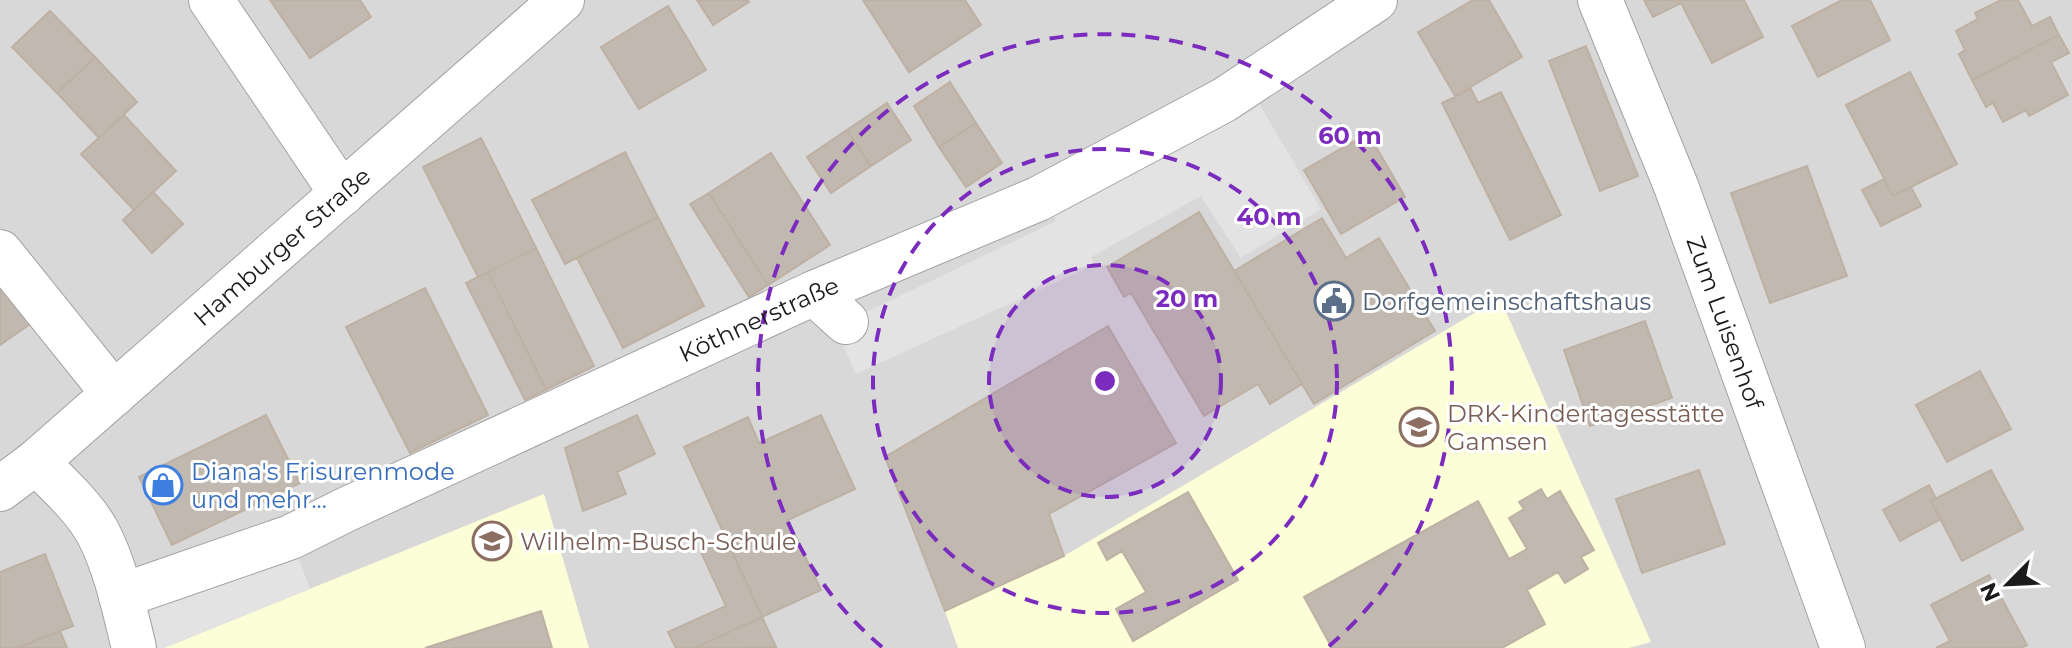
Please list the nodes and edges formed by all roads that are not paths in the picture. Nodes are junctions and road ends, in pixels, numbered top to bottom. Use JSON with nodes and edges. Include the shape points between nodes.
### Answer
{"nodes":[{"id":1,"x":211,"y":0,"type":"edge"},
{"id":2,"x":562,"y":0,"type":"edge"},
{"id":3,"x":1375,"y":0,"type":"edge"},
{"id":4,"x":1600,"y":0,"type":"edge"},
{"id":5,"x":342,"y":194,"type":"junction"},
{"id":6,"x":0,"y":252,"type":"edge"},
{"id":7,"x":114,"y":394,"type":"junction"},
{"id":8,"x":36,"y":462,"type":"junction"},
{"id":9,"x":0,"y":489,"type":"edge"},
{"id":10,"x":121,"y":596,"type":"junction"},
{"id":11,"x":134,"y":648,"type":"edge"},
{"id":12,"x":1843,"y":648,"type":"edge"}],
"edges":[{"from":1,"to":5,"type":"street"},
{"from":2,"to":5,"type":"street","name":"Hamburger Straße"},
{"from":3,"to":10,"type":"street","name":"Köthnerstraße","via":[[1224,100],[830,308],[291,537]]},
{"from":4,"to":12,"type":"street","name":"Zum Luisenhof","via":[[1676,186]]},
{"from":5,"to":7,"type":"street","name":"Hamburger Straße"},
{"from":6,"to":7,"type":"street"},
{"from":7,"to":8,"type":"street","name":"Hamburger Straße"},
{"from":8,"to":9,"type":"street","name":"Hamburger Straße"},
{"from":8,"to":10,"type":"street","via":[[98,532]]},
{"from":10,"to":11,"type":"street"}]}
